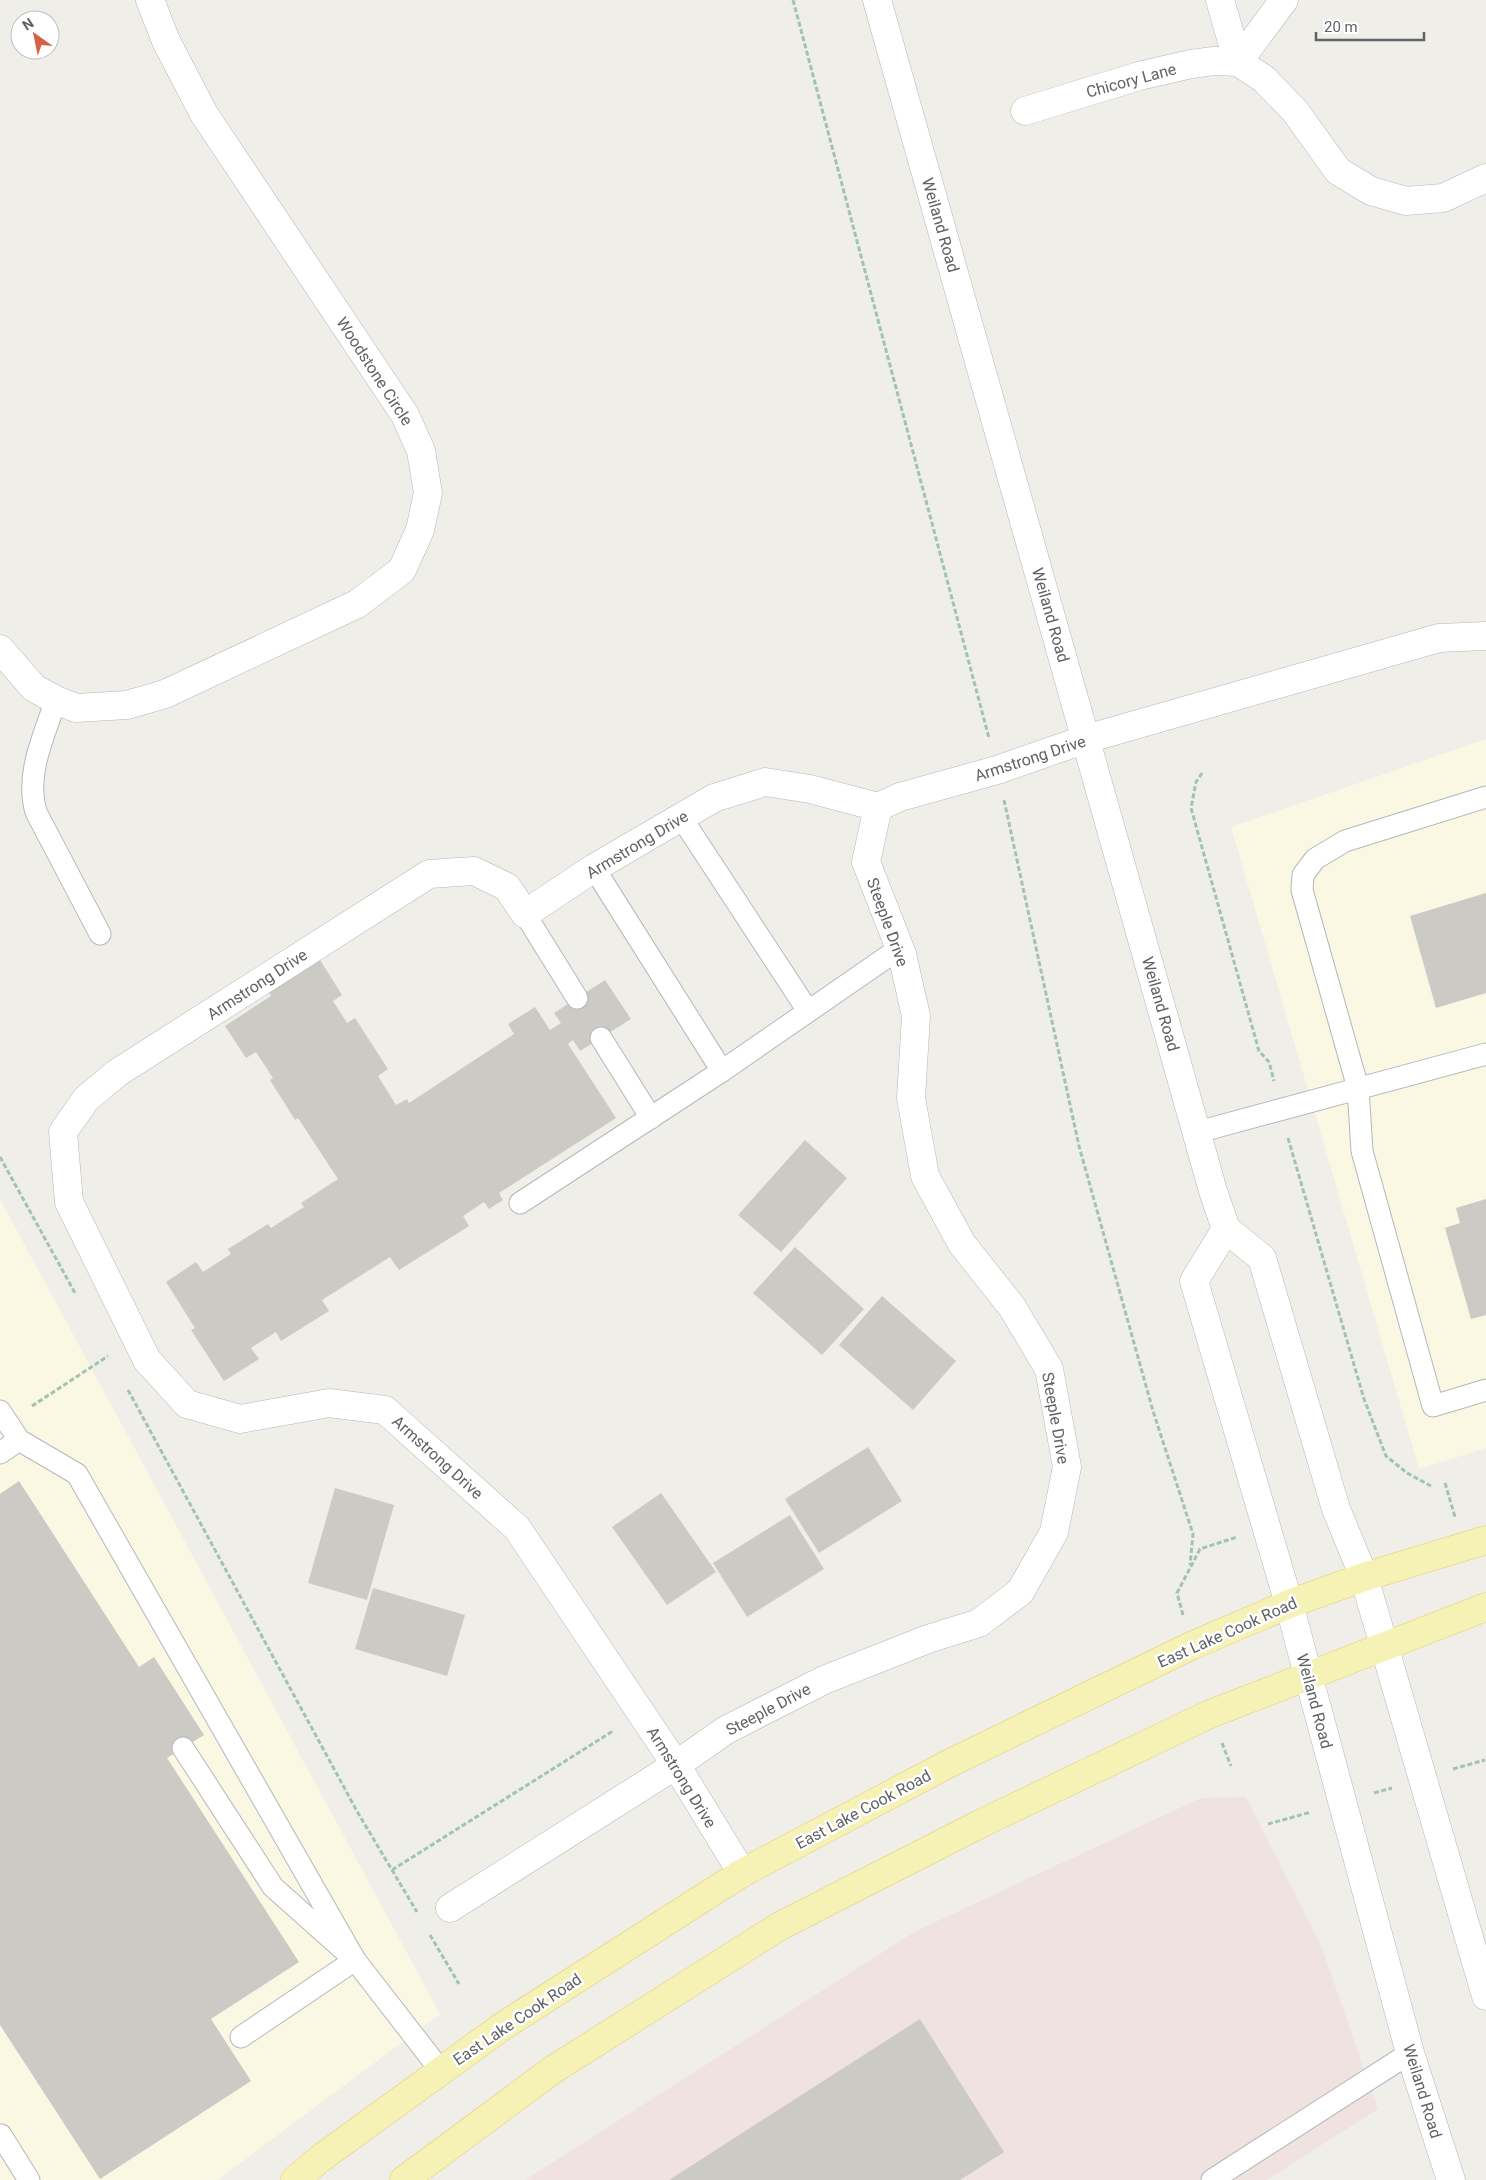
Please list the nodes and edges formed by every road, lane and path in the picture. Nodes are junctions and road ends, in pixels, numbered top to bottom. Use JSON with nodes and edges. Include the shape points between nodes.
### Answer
{"nodes":[{"id":1,"x":150,"y":0,"type":"edge"},
{"id":2,"x":877,"y":0,"type":"edge"},
{"id":3,"x":1220,"y":0,"type":"edge"},
{"id":4,"x":1284,"y":0,"type":"edge"},
{"id":5,"x":1238,"y":62,"type":"junction"},
{"id":6,"x":1025,"y":111,"type":"dead end"},
{"id":7,"x":1486,"y":178,"type":"edge"},
{"id":8,"x":1486,"y":636,"type":"edge"},
{"id":9,"x":0,"y":649,"type":"edge"},
{"id":10,"x":56,"y":700,"type":"junction"},
{"id":11,"x":1086,"y":739,"type":"junction"},
{"id":12,"x":1486,"y":797,"type":"edge"},
{"id":13,"x":878,"y":807,"type":"junction"},
{"id":14,"x":681,"y":817,"type":"junction"},
{"id":15,"x":594,"y":868,"type":"junction"},
{"id":16,"x":525,"y":914,"type":"junction"},
{"id":17,"x":100,"y":934,"type":"dead end"},
{"id":18,"x":900,"y":948,"type":"junction"},
{"id":19,"x":577,"y":998,"type":"dead end"},
{"id":20,"x":808,"y":1011,"type":"junction"},
{"id":21,"x":602,"y":1038,"type":"dead end"},
{"id":22,"x":1486,"y":1054,"type":"edge"},
{"id":23,"x":722,"y":1071,"type":"junction"},
{"id":24,"x":1358,"y":1088,"type":"junction"},
{"id":25,"x":651,"y":1118,"type":"junction"},
{"id":26,"x":1198,"y":1132,"type":"junction"},
{"id":27,"x":0,"y":1157,"type":"edge"},
{"id":28,"x":520,"y":1203,"type":"dead end"},
{"id":29,"x":1226,"y":1229,"type":"junction"},
{"id":30,"x":76,"y":1295,"type":"dead end"},
{"id":31,"x":104,"y":1347,"type":"dead end"},
{"id":32,"x":109,"y":1355,"type":"junction"},
{"id":33,"x":114,"y":1364,"type":"dead end"},
{"id":34,"x":123,"y":1381,"type":"dead end"},
{"id":35,"x":1486,"y":1390,"type":"edge"},
{"id":36,"x":2,"y":1418,"type":"edge"},
{"id":37,"x":19,"y":1440,"type":"junction"},
{"id":38,"x":0,"y":1453,"type":"edge"},
{"id":39,"x":1486,"y":1540,"type":"edge"},
{"id":40,"x":1364,"y":1577,"type":"junction"},
{"id":41,"x":1289,"y":1604,"type":"junction"},
{"id":42,"x":1486,"y":1607,"type":"edge"},
{"id":43,"x":1384,"y":1646,"type":"junction"},
{"id":44,"x":1308,"y":1676,"type":"junction"},
{"id":45,"x":641,"y":1713,"type":"junction"},
{"id":46,"x":183,"y":1748,"type":"dead end"},
{"id":47,"x":1486,"y":1760,"type":"edge"},
{"id":48,"x":676,"y":1765,"type":"junction"},
{"id":49,"x":1423,"y":1779,"type":"junction"},
{"id":50,"x":1342,"y":1803,"type":"junction"},
{"id":51,"x":1268,"y":1824,"type":"dead end"},
{"id":52,"x":392,"y":1870,"type":"junction"},
{"id":53,"x":742,"y":1873,"type":"junction"},
{"id":54,"x":450,"y":1908,"type":"dead end"},
{"id":55,"x":420,"y":1917,"type":"dead end"},
{"id":56,"x":429,"y":1932,"type":"dead end"},
{"id":57,"x":355,"y":1960,"type":"junction"},
{"id":58,"x":459,"y":1984,"type":"dead end"},
{"id":59,"x":1486,"y":1996,"type":"edge"},
{"id":60,"x":241,"y":2037,"type":"dead end"},
{"id":61,"x":1410,"y":2054,"type":"junction"},
{"id":62,"x":441,"y":2071,"type":"junction"},
{"id":63,"x":0,"y":2134,"type":"edge"},
{"id":64,"x":29,"y":2180,"type":"edge"},
{"id":65,"x":295,"y":2180,"type":"edge"},
{"id":66,"x":404,"y":2180,"type":"edge"},
{"id":67,"x":1212,"y":2180,"type":"edge"},
{"id":68,"x":1451,"y":2180,"type":"edge"}],
"edges":[{"from":1,"to":10,"type":"street","name":"Woodstone Circle","via":[[166,41],[204,114],[406,415],[421,451],[428,493],[420,530],[402,570],[356,604],[165,694],[127,705],[84,708]]},
{"from":2,"to":11,"type":"street","name":"Weiland Road"},
{"from":3,"to":5,"type":"street"},
{"from":4,"to":5,"type":"street"},
{"from":5,"to":6,"type":"street","name":"Chicory Lane","via":[[1214,60],[1191,64],[1139,76]]},
{"from":5,"to":7,"type":"street","name":"Chicory Lane","via":[[1264,79],[1295,112],[1338,171],[1371,191],[1406,201],[1443,198]]},
{"from":8,"to":11,"type":"street","name":"Armstrong Drive","via":[[1439,638]]},
{"from":9,"to":10,"type":"street","name":"Woodstone Circle","via":[[34,688]]},
{"from":10,"to":17,"type":"lane","via":[[33,773],[31,795],[36,812]]},
{"from":11,"to":13,"type":"street","name":"Armstrong Drive","via":[[997,770],[900,797]]},
{"from":11,"to":26,"type":"street","name":"Weiland Road"},
{"from":12,"to":24,"type":"lane","via":[[1344,841],[1315,859],[1303,875],[1302,890]]},
{"from":13,"to":14,"type":"street","name":"Armstrong Drive","via":[[810,789],[765,782],[714,798]]},
{"from":13,"to":18,"type":"street","name":"Steeple Drive","via":[[866,862]]},
{"from":14,"to":15,"type":"street","name":"Armstrong Drive"},
{"from":14,"to":20,"type":"lane"},
{"from":15,"to":16,"type":"street","name":"Armstrong Drive"},
{"from":15,"to":23,"type":"lane"},
{"from":16,"to":19,"type":"lane"},
{"from":16,"to":45,"type":"street","name":"Armstrong Drive","via":[[507,887],[474,871],[429,874],[117,1073],[86,1099],[63,1132],[69,1202],[147,1360],[187,1404],[240,1419],[330,1403],[385,1410],[517,1528]]},
{"from":18,"to":20,"type":"lane"},
{"from":18,"to":48,"type":"street","name":"Steeple Drive","via":[[916,1016],[911,1098],[925,1176],[962,1244],[1012,1307],[1049,1369],[1067,1467],[1054,1532],[1020,1592],[979,1623],[928,1639],[824,1680],[726,1730]]},
{"from":20,"to":23,"type":"lane"},
{"from":21,"to":25,"type":"lane"},
{"from":22,"to":24,"type":"lane"},
{"from":23,"to":25,"type":"lane"},
{"from":24,"to":26,"type":"lane"},
{"from":24,"to":35,"type":"lane","via":[[1362,1151],[1433,1406]]},
{"from":25,"to":28,"type":"lane"},
{"from":26,"to":29,"type":"street","name":"Weiland Road"},
{"from":27,"to":30,"type":"path"},
{"from":29,"to":40,"type":"street","via":[[1262,1258],[1336,1509]]},
{"from":29,"to":41,"type":"street","name":"Weiland Road","via":[[1194,1280]]},
{"from":31,"to":32,"type":"path"},
{"from":32,"to":33,"type":"path"},
{"from":32,"to":36,"type":"path"},
{"from":34,"to":52,"type":"path"},
{"from":36,"to":37,"type":"lane"},
{"from":37,"to":38,"type":"lane"},
{"from":37,"to":57,"type":"lane","via":[[77,1474]]},
{"from":39,"to":40,"type":"main road","name":"East Lake Cook Road"},
{"from":40,"to":41,"type":"main road","name":"East Lake Cook Road"},
{"from":40,"to":43,"type":"street"},
{"from":41,"to":44,"type":"street","name":"Weiland Road"},
{"from":41,"to":53,"type":"main road","name":"East Lake Cook Road","via":[[1193,1645],[948,1764]]},
{"from":42,"to":43,"type":"main road"},
{"from":43,"to":44,"type":"main road"},
{"from":43,"to":49,"type":"street"},
{"from":44,"to":50,"type":"street","name":"Weiland Road"},
{"from":44,"to":66,"type":"main road","via":[[1193,1722],[982,1822],[780,1926],[554,2069]]},
{"from":45,"to":48,"type":"street","name":"Armstrong Drive"},
{"from":45,"to":52,"type":"path"},
{"from":46,"to":57,"type":"lane","via":[[273,1887]]},
{"from":47,"to":49,"type":"path"},
{"from":48,"to":53,"type":"street","name":"Armstrong Drive"},
{"from":48,"to":54,"type":"street","name":"Steeple Drive"},
{"from":49,"to":50,"type":"path"},
{"from":49,"to":59,"type":"street"},
{"from":50,"to":51,"type":"path"},
{"from":50,"to":61,"type":"street","name":"Weiland Road"},
{"from":52,"to":55,"type":"path"},
{"from":53,"to":62,"type":"main road","name":"East Lake Cook Road","via":[[503,2026]]},
{"from":56,"to":58,"type":"path"},
{"from":57,"to":60,"type":"lane"},
{"from":57,"to":62,"type":"lane"},
{"from":61,"to":67,"type":"lane"},
{"from":61,"to":68,"type":"street","name":"Weiland Road"},
{"from":62,"to":65,"type":"main road","name":"East Lake Cook Road"},
{"from":63,"to":64,"type":"lane"}]}
